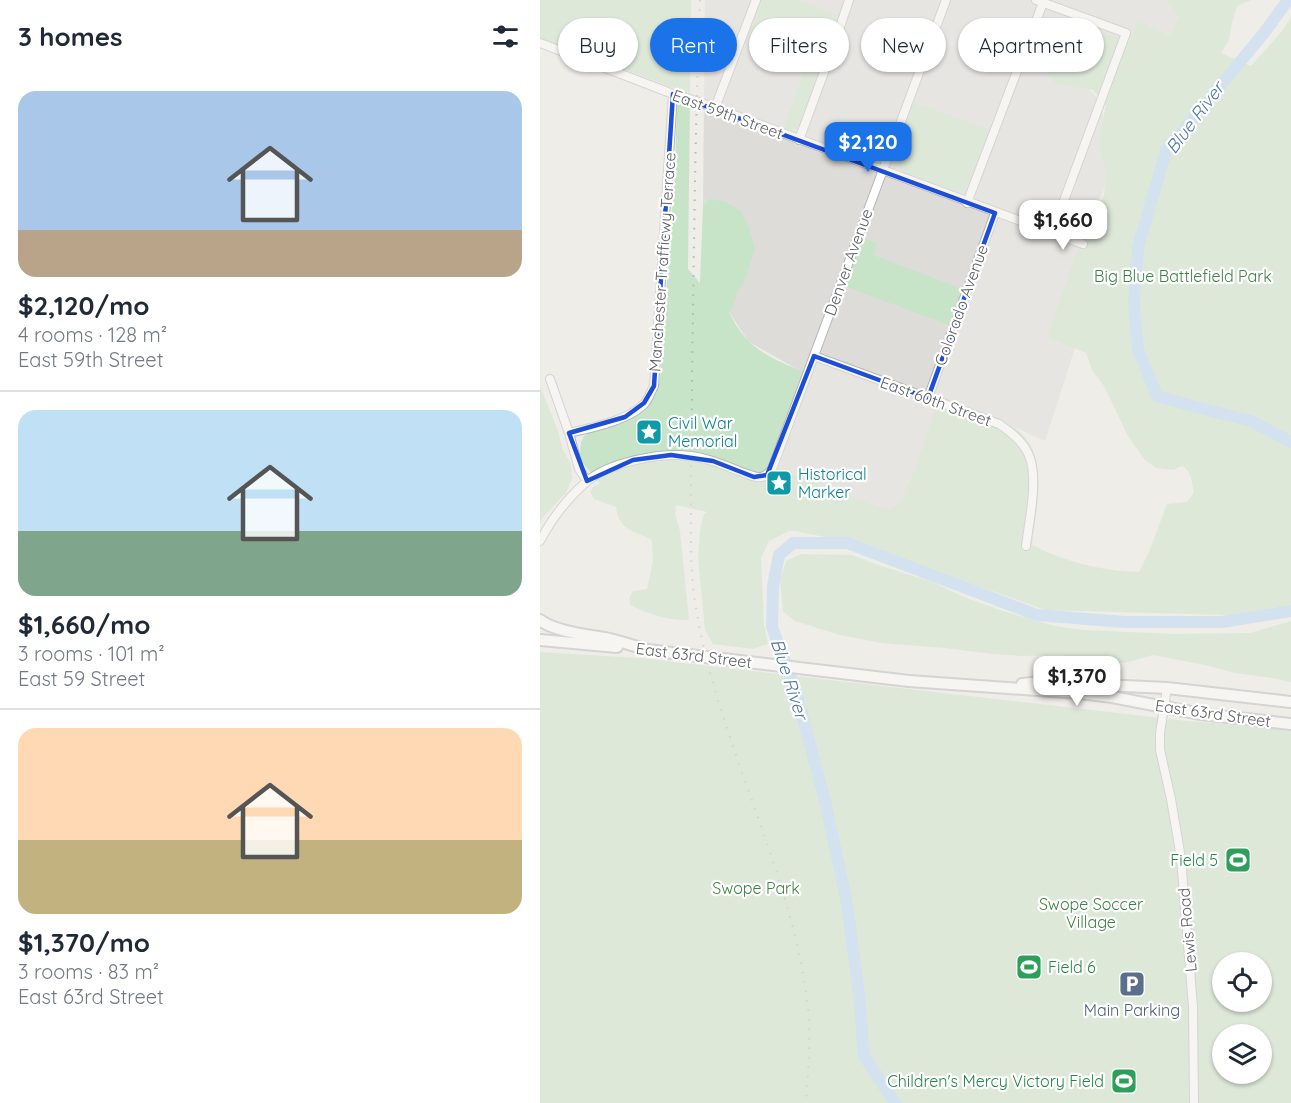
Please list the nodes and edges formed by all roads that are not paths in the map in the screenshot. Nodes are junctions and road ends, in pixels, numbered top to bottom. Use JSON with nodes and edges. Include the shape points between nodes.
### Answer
{"nodes":[{"id":1,"x":756,"y":0,"type":"edge"},
{"id":2,"x":849,"y":0,"type":"edge"},
{"id":3,"x":946,"y":0,"type":"edge"},
{"id":4,"x":1041,"y":1,"type":"edge"},
{"id":5,"x":540,"y":43,"type":"edge"},
{"id":6,"x":673,"y":94,"type":"junction"},
{"id":7,"x":715,"y":108,"type":"junction"},
{"id":8,"x":799,"y":140,"type":"junction"},
{"id":9,"x":882,"y":171,"type":"junction"},
{"id":10,"x":967,"y":203,"type":"junction"},
{"id":11,"x":994,"y":213,"type":"junction"},
{"id":12,"x":1052,"y":233,"type":"junction"},
{"id":13,"x":1083,"y":244,"type":"dead end"},
{"id":14,"x":814,"y":356,"type":"junction"},
{"id":15,"x":550,"y":379,"type":"dead end"},
{"id":16,"x":928,"y":398,"type":"junction"},
{"id":17,"x":569,"y":433,"type":"junction"},
{"id":18,"x":586,"y":481,"type":"junction"},
{"id":19,"x":540,"y":541,"type":"edge"},
{"id":20,"x":1026,"y":546,"type":"dead end"},
{"id":21,"x":540,"y":620,"type":"edge"},
{"id":22,"x":540,"y":640,"type":"edge"},
{"id":23,"x":647,"y":650,"type":"junction"},
{"id":24,"x":991,"y":687,"type":"junction"},
{"id":25,"x":1167,"y":688,"type":"junction"},
{"id":26,"x":1291,"y":702,"type":"edge"},
{"id":27,"x":1164,"y":707,"type":"junction"},
{"id":28,"x":1291,"y":724,"type":"edge"},
{"id":29,"x":1194,"y":1103,"type":"edge"}],
"edges":[{"from":1,"to":7,"type":"street"},
{"from":2,"to":8,"type":"street"},
{"from":3,"to":9,"type":"street","name":"Denver Avenue"},
{"from":4,"to":10,"type":"street"},
{"from":4,"to":12,"type":"street","via":[[1126,33]]},
{"from":5,"to":6,"type":"street","name":"East 59th Street"},
{"from":6,"to":7,"type":"street","name":"East 59th Street"},
{"from":6,"to":17,"type":"street","name":"Manchester Trafficwy Terrace","via":[[654,386],[644,404],[625,417]]},
{"from":7,"to":8,"type":"street","name":"East 59th Street"},
{"from":8,"to":9,"type":"street","name":"East 59th Street"},
{"from":9,"to":10,"type":"street","name":"East 59th Street"},
{"from":9,"to":14,"type":"street","name":"Denver Avenue"},
{"from":10,"to":11,"type":"street","name":"East 59th Street"},
{"from":11,"to":12,"type":"street","name":"East 59th Street"},
{"from":11,"to":16,"type":"street","name":"Colorado Avenue"},
{"from":12,"to":13,"type":"street","name":"East 59th Street"},
{"from":14,"to":16,"type":"street","name":"East 60th Street"},
{"from":14,"to":18,"type":"street","name":"Denver Avenue","via":[[767,475],[754,477],[713,461],[671,455],[633,460]]},
{"from":15,"to":17,"type":"street"},
{"from":16,"to":20,"type":"street","name":"East 60th Street","via":[[999,424],[1024,446],[1034,477]]},
{"from":17,"to":18,"type":"street"},
{"from":18,"to":19,"type":"street","via":[[554,517]]},
{"from":21,"to":23,"type":"main road"},
{"from":22,"to":23,"type":"main road","name":"East 63rd Street"},
{"from":23,"to":24,"type":"main road","name":"East 63rd Street","bridge":true},
{"from":24,"to":25,"type":"main road","name":"East 63rd Street","via":[[1040,682]]},
{"from":24,"to":27,"type":"main road","name":"East 63rd Street","via":[[1090,695]]},
{"from":25,"to":26,"type":"main road","name":"East 63rd Street"},
{"from":25,"to":27,"type":"street","name":"Lewis Road"},
{"from":27,"to":28,"type":"main road","name":"East 63rd Street"},
{"from":27,"to":29,"type":"street","name":"Lewis Road","via":[[1160,750],[1181,858],[1193,1007]]}]}
